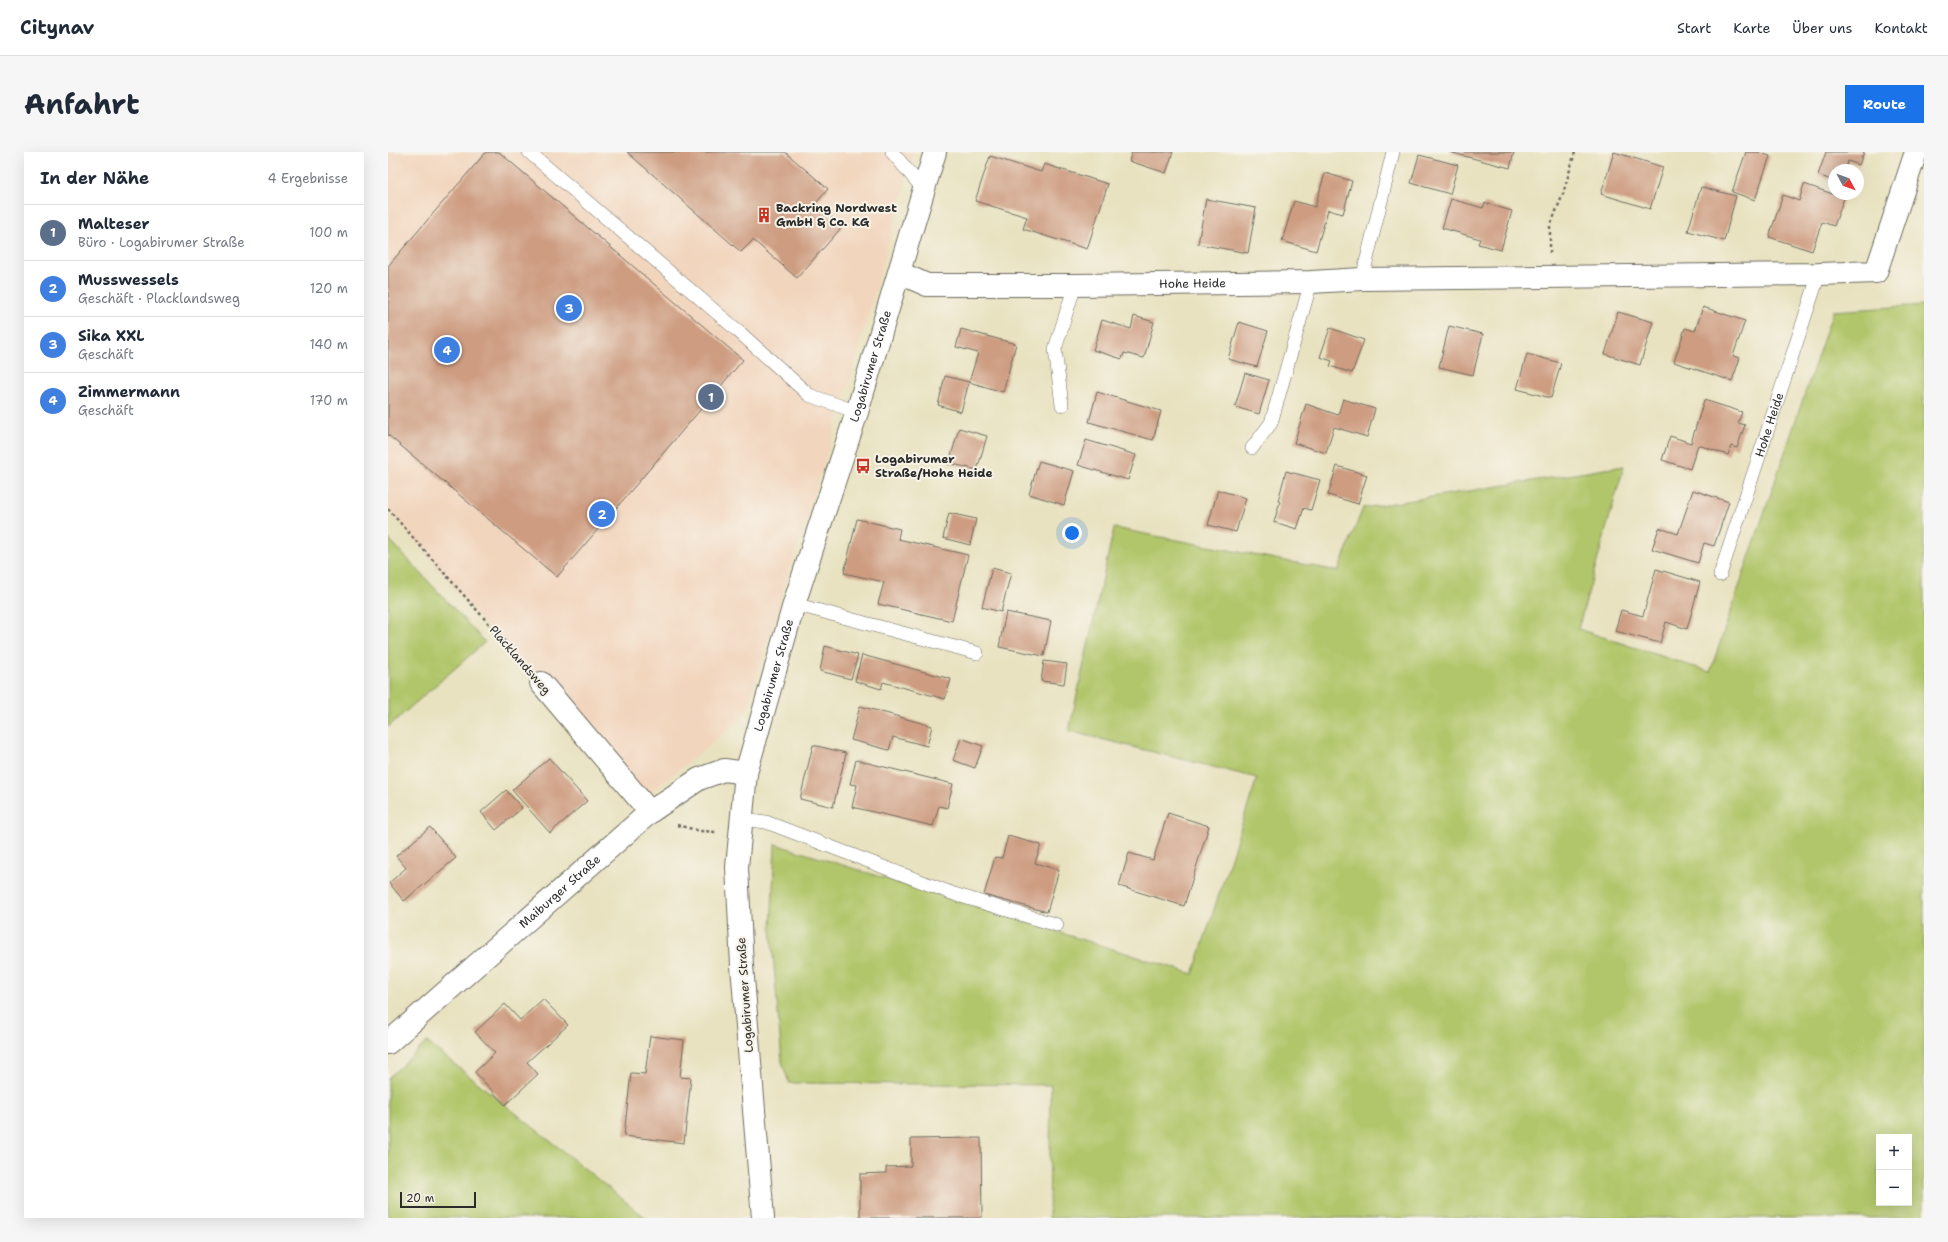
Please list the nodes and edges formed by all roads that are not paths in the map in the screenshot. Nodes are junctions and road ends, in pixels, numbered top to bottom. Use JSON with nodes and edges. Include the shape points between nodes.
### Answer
{"nodes":[{"id":1,"x":529,"y":152,"type":"edge"},
{"id":2,"x":892,"y":152,"type":"edge"},
{"id":3,"x":935,"y":152,"type":"edge"},
{"id":4,"x":1394,"y":152,"type":"edge"},
{"id":5,"x":1916,"y":152,"type":"edge"},
{"id":6,"x":924,"y":190,"type":"junction"},
{"id":7,"x":900,"y":272,"type":"junction"},
{"id":8,"x":1819,"y":274,"type":"junction"},
{"id":9,"x":1362,"y":279,"type":"junction"},
{"id":10,"x":1311,"y":282,"type":"junction"},
{"id":11,"x":1075,"y":285,"type":"junction"},
{"id":12,"x":1062,"y":405,"type":"dead end"},
{"id":13,"x":857,"y":412,"type":"junction"},
{"id":14,"x":1252,"y":448,"type":"dead end"},
{"id":15,"x":1720,"y":575,"type":"dead end"},
{"id":16,"x":794,"y":604,"type":"junction"},
{"id":17,"x":977,"y":654,"type":"dead end"},
{"id":18,"x":541,"y":683,"type":"road end"},
{"id":19,"x":746,"y":773,"type":"junction"},
{"id":20,"x":650,"y":812,"type":"junction"},
{"id":21,"x":741,"y":819,"type":"junction"},
{"id":22,"x":1057,"y":925,"type":"dead end"},
{"id":23,"x":388,"y":1043,"type":"edge"},
{"id":24,"x":763,"y":1218,"type":"edge"}],
"edges":[{"from":1,"to":13,"type":"lane","via":[[809,395]]},
{"from":2,"to":6,"type":"lane"},
{"from":3,"to":6,"type":"street","name":"Logabirumer Straße"},
{"from":4,"to":9,"type":"lane"},
{"from":5,"to":8,"type":"street","name":"Hohe Heide","via":[[1876,272]]},
{"from":6,"to":7,"type":"street","name":"Logabirumer Straße"},
{"from":7,"to":11,"type":"street","name":"Hohe Heide","via":[[927,285]]},
{"from":7,"to":13,"type":"street","name":"Logabirumer Straße"},
{"from":8,"to":9,"type":"street","name":"Hohe Heide"},
{"from":8,"to":15,"type":"lane","name":"Hohe Heide"},
{"from":9,"to":10,"type":"street","name":"Hohe Heide"},
{"from":10,"to":11,"type":"street","name":"Hohe Heide"},
{"from":10,"to":14,"type":"lane","via":[[1271,423]]},
{"from":11,"to":12,"type":"lane","via":[[1055,349]]},
{"from":13,"to":16,"type":"street","name":"Logabirumer Straße"},
{"from":16,"to":17,"type":"lane"},
{"from":16,"to":19,"type":"street","name":"Logabirumer Straße"},
{"from":18,"to":20,"type":"street","name":"Placklandsweg"},
{"from":19,"to":20,"type":"street","name":"Maiburger Straße","via":[[724,770],[699,779]]},
{"from":19,"to":21,"type":"street","name":"Logabirumer Straße"},
{"from":20,"to":23,"type":"street","name":"Maiburger Straße"},
{"from":21,"to":22,"type":"lane","via":[[766,822],[954,894]]},
{"from":21,"to":24,"type":"street","name":"Logabirumer Straße","via":[[737,867],[742,966]]}]}
